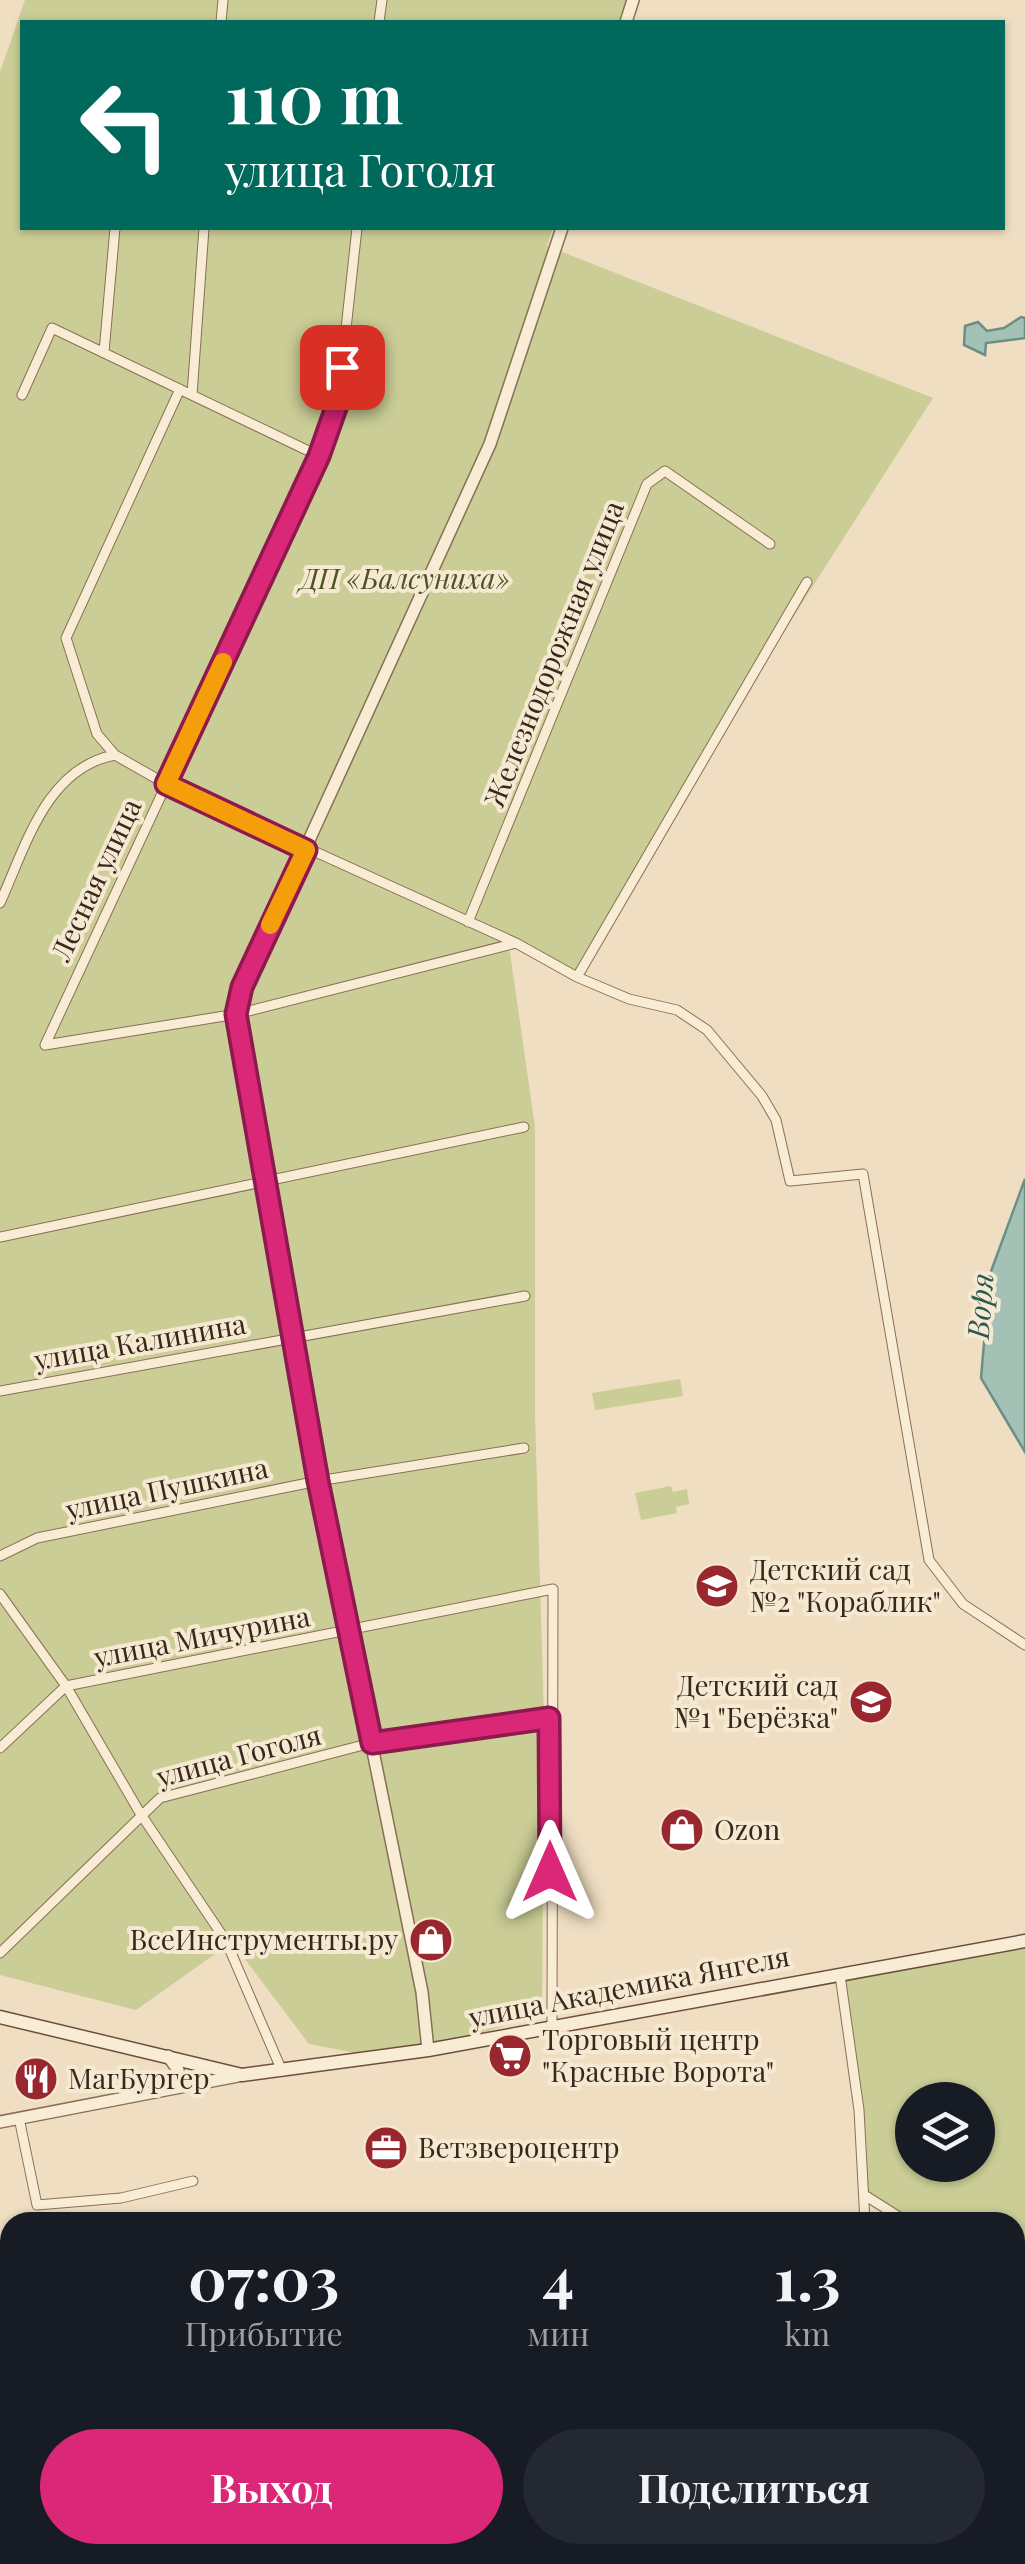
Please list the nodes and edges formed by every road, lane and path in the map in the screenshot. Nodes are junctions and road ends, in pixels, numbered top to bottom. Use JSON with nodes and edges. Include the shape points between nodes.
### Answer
{"nodes":[{"id":1,"x":115,"y":230,"type":"edge"},
{"id":2,"x":204,"y":230,"type":"edge"},
{"id":3,"x":357,"y":230,"type":"edge"},
{"id":4,"x":561,"y":230,"type":"edge"},
{"id":5,"x":104,"y":352,"type":"junction"},
{"id":6,"x":180,"y":389,"type":"junction"},
{"id":7,"x":192,"y":394,"type":"junction"},
{"id":8,"x":22,"y":395,"type":"dead end"},
{"id":9,"x":319,"y":456,"type":"junction"},
{"id":10,"x":770,"y":544,"type":"dead end"},
{"id":11,"x":807,"y":582,"type":"dead end"},
{"id":12,"x":116,"y":755,"type":"junction"},
{"id":13,"x":166,"y":784,"type":"junction"},
{"id":14,"x":306,"y":850,"type":"junction"},
{"id":15,"x":0,"y":904,"type":"edge"},
{"id":16,"x":468,"y":922,"type":"junction"},
{"id":17,"x":516,"y":943,"type":"junction"},
{"id":18,"x":577,"y":977,"type":"junction"},
{"id":19,"x":236,"y":1014,"type":"junction"},
{"id":20,"x":524,"y":1126,"type":"dead end"},
{"id":21,"x":266,"y":1182,"type":"junction"},
{"id":22,"x":0,"y":1237,"type":"edge"},
{"id":23,"x":525,"y":1296,"type":"dead end"},
{"id":24,"x":295,"y":1337,"type":"junction"},
{"id":25,"x":0,"y":1391,"type":"edge"},
{"id":26,"x":524,"y":1448,"type":"dead end"},
{"id":27,"x":318,"y":1481,"type":"junction"},
{"id":28,"x":0,"y":1556,"type":"edge"},
{"id":29,"x":0,"y":1594,"type":"edge"},
{"id":30,"x":349,"y":1631,"type":"junction"},
{"id":31,"x":1025,"y":1646,"type":"edge"},
{"id":32,"x":66,"y":1686,"type":"junction"},
{"id":33,"x":549,"y":1718,"type":"junction"},
{"id":34,"x":372,"y":1743,"type":"junction"},
{"id":35,"x":0,"y":1748,"type":"edge"},
{"id":36,"x":140,"y":1812,"type":"junction"},
{"id":37,"x":1025,"y":1941,"type":"edge"},
{"id":38,"x":0,"y":1953,"type":"edge"},
{"id":39,"x":840,"y":1975,"type":"junction"},
{"id":40,"x":0,"y":2017,"type":"edge"},
{"id":41,"x":552,"y":2026,"type":"junction"},
{"id":42,"x":428,"y":2050,"type":"junction"},
{"id":43,"x":168,"y":2056,"type":"junction"},
{"id":44,"x":282,"y":2071,"type":"junction"},
{"id":45,"x":242,"y":2075,"type":"junction"},
{"id":46,"x":170,"y":2087,"type":"junction"},
{"id":47,"x":20,"y":2118,"type":"junction"},
{"id":48,"x":0,"y":2122,"type":"edge"},
{"id":49,"x":193,"y":2182,"type":"dead end"},
{"id":50,"x":866,"y":2196,"type":"junction"},
{"id":51,"x":865,"y":2212,"type":"edge"},
{"id":52,"x":891,"y":2212,"type":"edge"}],
"edges":[{"from":1,"to":5,"type":"street"},
{"from":2,"to":7,"type":"street"},
{"from":3,"to":9,"type":"street","name":"Лесная улица","via":[[338,402]]},
{"from":4,"to":14,"type":"street","via":[[490,444]]},
{"from":5,"to":6,"type":"street"},
{"from":5,"to":8,"type":"street","via":[[52,328]]},
{"from":6,"to":7,"type":"street"},
{"from":6,"to":12,"type":"street","via":[[66,638],[97,734]]},
{"from":7,"to":9,"type":"street"},
{"from":9,"to":13,"type":"street","name":"Лесная улица"},
{"from":10,"to":16,"type":"street","name":"Железнодорожная улица","via":[[665,472],[648,484]]},
{"from":11,"to":18,"type":"street"},
{"from":12,"to":13,"type":"street"},
{"from":12,"to":15,"type":"street","via":[[90,760],[66,778],[45,806]]},
{"from":13,"to":14,"type":"street"},
{"from":13,"to":19,"type":"street","name":"Лесная улица","via":[[45,1045]]},
{"from":14,"to":16,"type":"street"},
{"from":14,"to":19,"type":"street","via":[[242,987]]},
{"from":16,"to":17,"type":"street"},
{"from":17,"to":18,"type":"street"},
{"from":17,"to":19,"type":"street"},
{"from":18,"to":31,"type":"street","via":[[677,1010],[707,1030],[772,1112],[790,1182],[863,1174],[929,1560],[963,1604]]},
{"from":19,"to":21,"type":"street"},
{"from":20,"to":21,"type":"street"},
{"from":21,"to":22,"type":"street"},
{"from":21,"to":24,"type":"street"},
{"from":23,"to":24,"type":"street","name":"улица Калинина"},
{"from":24,"to":25,"type":"street","name":"улица Калинина"},
{"from":24,"to":27,"type":"street"},
{"from":26,"to":27,"type":"street","name":"улица Пушкина"},
{"from":27,"to":28,"type":"street","name":"улица Пушкина","via":[[38,1538]]},
{"from":27,"to":30,"type":"street"},
{"from":29,"to":32,"type":"street"},
{"from":30,"to":32,"type":"street","name":"улица Мичурина"},
{"from":30,"to":33,"type":"street","name":"улица Мичурина","via":[[553,1589]]},
{"from":30,"to":34,"type":"street"},
{"from":32,"to":35,"type":"street","name":"улица Мичурина"},
{"from":32,"to":36,"type":"street"},
{"from":33,"to":34,"type":"street","name":"улица Гоголя"},
{"from":33,"to":41,"type":"street"},
{"from":34,"to":36,"type":"street","name":"улица Гоголя","via":[[160,1798]]},
{"from":34,"to":42,"type":"street"},
{"from":36,"to":38,"type":"street","name":"улица Гоголя"},
{"from":36,"to":44,"type":"street","via":[[226,1941]]},
{"from":37,"to":39,"type":"main road","name":"улица Академика Янгеля"},
{"from":39,"to":41,"type":"main road","name":"улица Академика Янгеля"},
{"from":39,"to":50,"type":"street"},
{"from":40,"to":43,"type":"main road"},
{"from":41,"to":42,"type":"main road","name":"улица Академика Янгеля"},
{"from":42,"to":44,"type":"main road","name":"улица Академика Янгеля"},
{"from":43,"to":45,"type":"main road"},
{"from":43,"to":46,"type":"street","via":[[178,2070]]},
{"from":44,"to":45,"type":"main road","name":"улица Академика Янгеля"},
{"from":45,"to":46,"type":"street"},
{"from":46,"to":47,"type":"street"},
{"from":47,"to":48,"type":"street"},
{"from":47,"to":49,"type":"street","via":[[37,2205],[120,2198]]},
{"from":50,"to":51,"type":"street"},
{"from":50,"to":52,"type":"street"}]}
